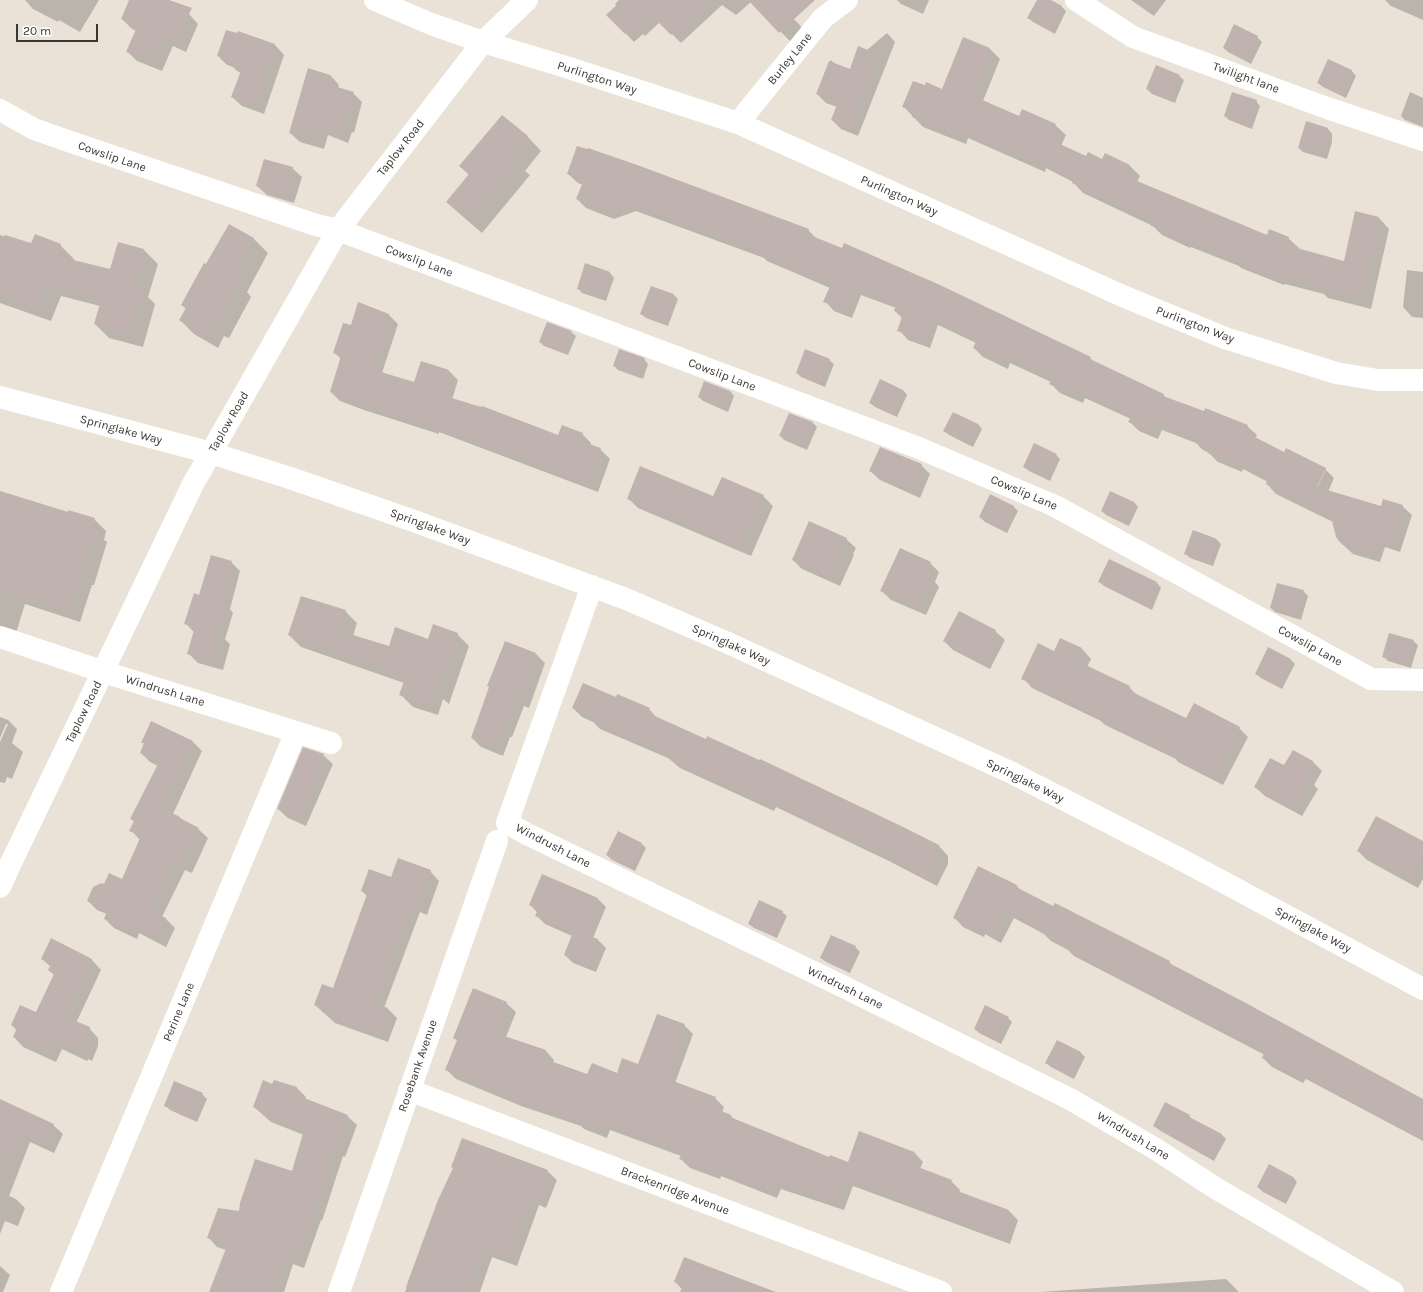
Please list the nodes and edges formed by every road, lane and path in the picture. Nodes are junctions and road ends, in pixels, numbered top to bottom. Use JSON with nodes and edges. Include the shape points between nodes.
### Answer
{"nodes":[{"id":1,"x":375,"y":0,"type":"edge"},
{"id":2,"x":527,"y":0,"type":"edge"},
{"id":3,"x":847,"y":0,"type":"edge"},
{"id":4,"x":1076,"y":0,"type":"edge"},
{"id":5,"x":482,"y":42,"type":"junction"},
{"id":6,"x":0,"y":110,"type":"edge"},
{"id":7,"x":738,"y":123,"type":"junction"},
{"id":8,"x":1423,"y":140,"type":"edge"},
{"id":9,"x":338,"y":230,"type":"junction"},
{"id":10,"x":1423,"y":380,"type":"edge"},
{"id":11,"x":0,"y":397,"type":"edge"},
{"id":12,"x":211,"y":453,"type":"junction"},
{"id":13,"x":592,"y":586,"type":"junction"},
{"id":14,"x":0,"y":637,"type":"edge"},
{"id":15,"x":104,"y":672,"type":"junction"},
{"id":16,"x":1423,"y":680,"type":"edge"},
{"id":17,"x":296,"y":732,"type":"junction"},
{"id":18,"x":331,"y":743,"type":"dead end"},
{"id":19,"x":497,"y":841,"type":"dead end"},
{"id":20,"x":5,"y":863,"type":"edge"},
{"id":21,"x":0,"y":887,"type":"edge"},
{"id":22,"x":1423,"y":989,"type":"edge"},
{"id":23,"x":409,"y":1090,"type":"junction"},
{"id":24,"x":62,"y":1292,"type":"edge"},
{"id":25,"x":339,"y":1292,"type":"edge"},
{"id":26,"x":941,"y":1292,"type":"edge"},
{"id":27,"x":1393,"y":1292,"type":"edge"}],
"edges":[{"from":1,"to":5,"type":"street","name":"Purlington Way"},
{"from":2,"to":5,"type":"street","name":"Taplow Road"},
{"from":3,"to":7,"type":"street","name":"Burley Lane","via":[[823,18]]},
{"from":4,"to":8,"type":"street","name":"Twilight lane","via":[[1133,37]]},
{"from":5,"to":7,"type":"street","name":"Purlington Way"},
{"from":5,"to":9,"type":"street","name":"Taplow Road"},
{"from":6,"to":9,"type":"street","name":"Cowslip Lane","via":[[34,129],[316,225]]},
{"from":7,"to":10,"type":"street","name":"Purlington Way","via":[[1082,278],[1226,338],[1336,373],[1378,380]]},
{"from":9,"to":12,"type":"street","name":"Taplow Road"},
{"from":9,"to":16,"type":"street","name":"Cowslip Lane","via":[[919,448],[1055,506],[1370,679]]},
{"from":11,"to":12,"type":"street","name":"Springlake Way"},
{"from":12,"to":13,"type":"street","name":"Springlake Way","via":[[399,516]]},
{"from":12,"to":15,"type":"street","name":"Taplow Road","via":[[193,484]]},
{"from":13,"to":22,"type":"street","name":"Springlake Way","via":[[728,643],[1010,772],[1184,861]]},
{"from":13,"to":27,"type":"street","name":"Windrush Lane","via":[[507,823],[1070,1099]]},
{"from":14,"to":15,"type":"street","name":"Windrush Lane"},
{"from":15,"to":17,"type":"street","name":"Windrush Lane"},
{"from":15,"to":20,"type":"street","name":"Taplow Road"},
{"from":17,"to":18,"type":"street","name":"Windrush Lane"},
{"from":17,"to":24,"type":"street","name":"Perine Lane"},
{"from":19,"to":23,"type":"street","name":"Rosebank Avenue"},
{"from":20,"to":21,"type":"street","name":"Taplow Road"},
{"from":23,"to":25,"type":"street","name":"Rosebank Avenue"},
{"from":23,"to":26,"type":"street","name":"Brackenridge Avenue"}]}
